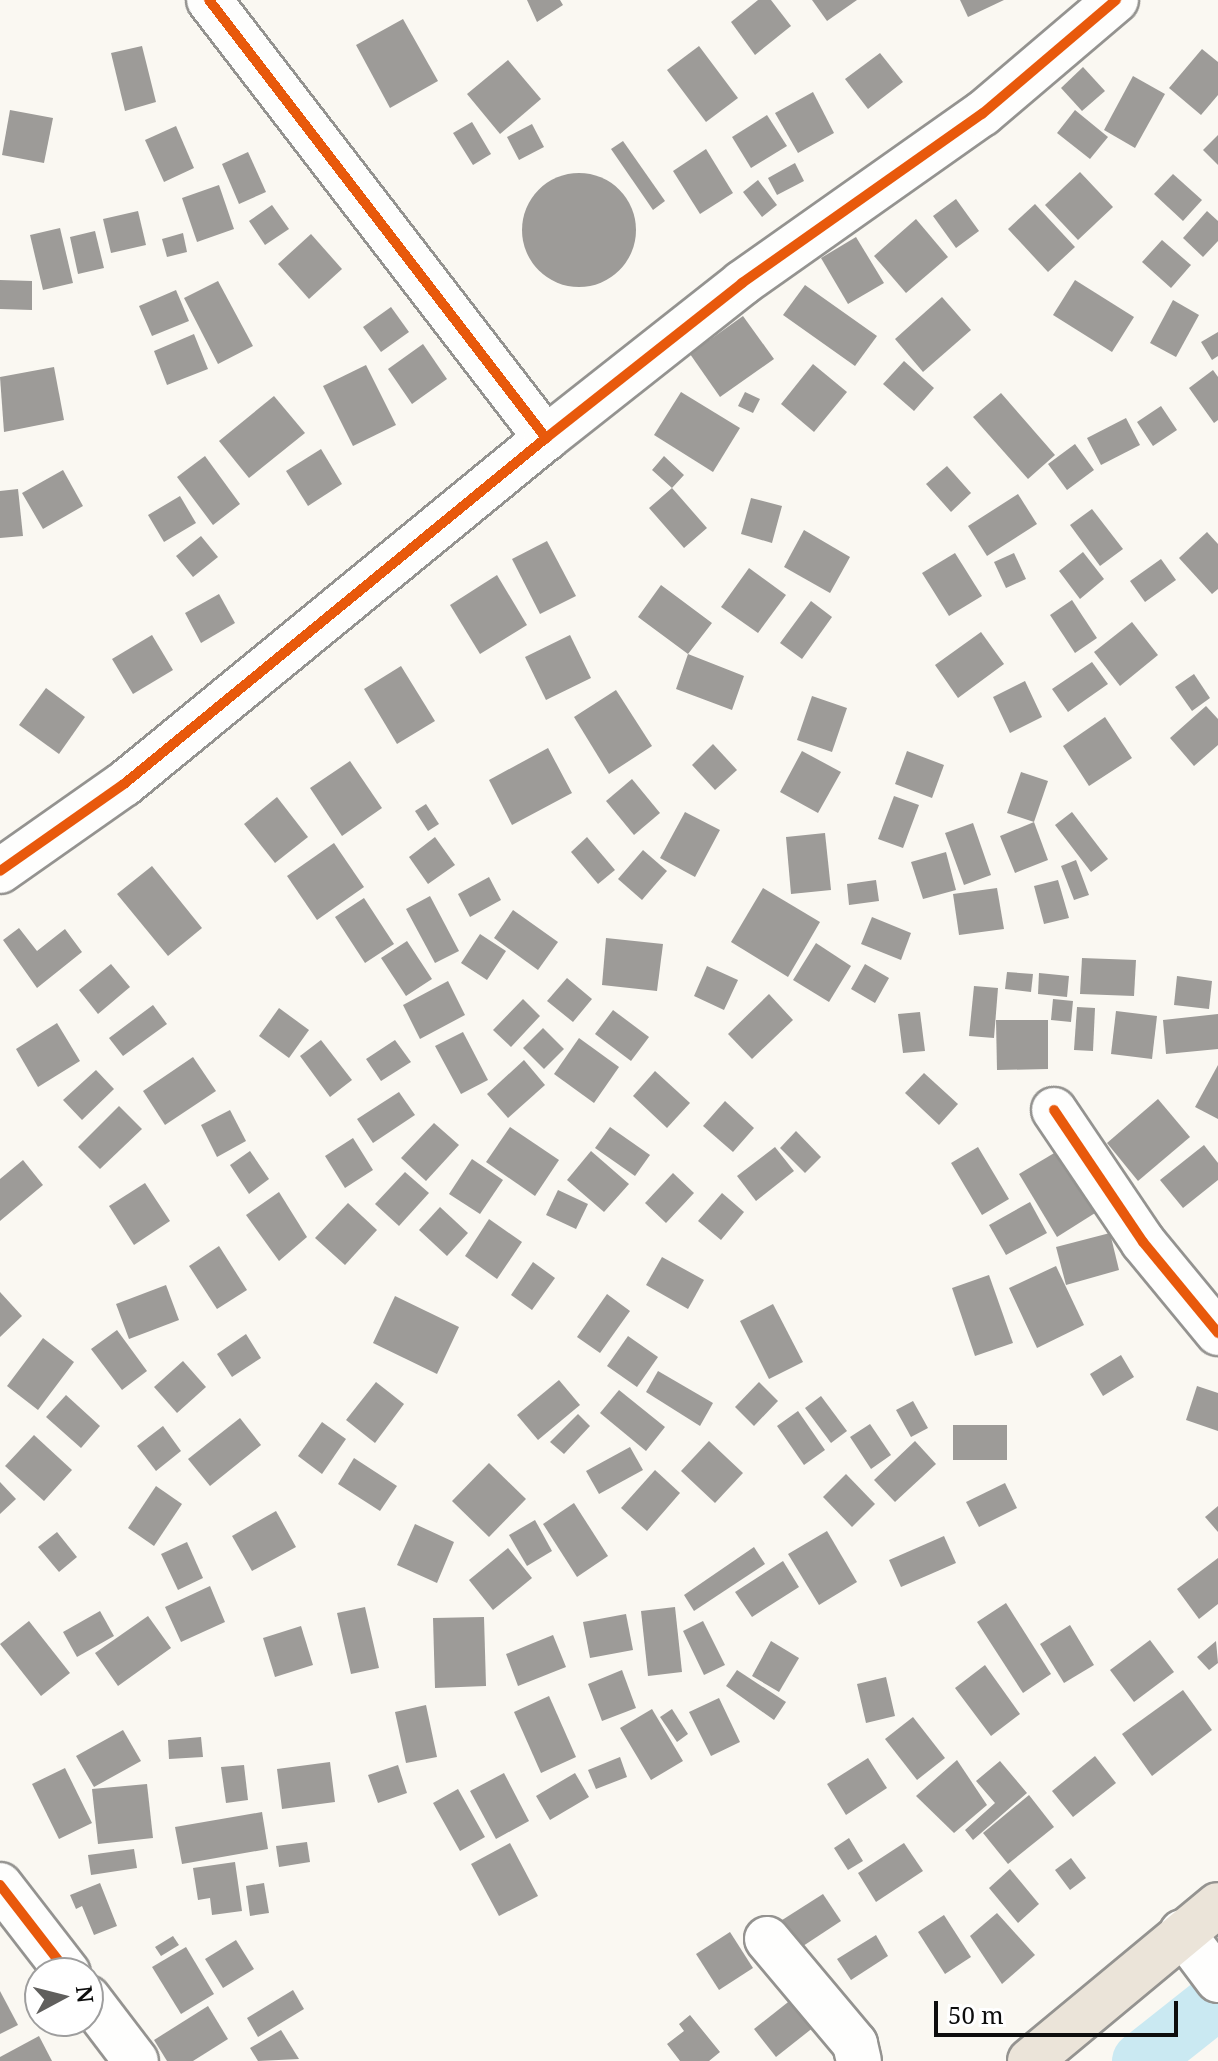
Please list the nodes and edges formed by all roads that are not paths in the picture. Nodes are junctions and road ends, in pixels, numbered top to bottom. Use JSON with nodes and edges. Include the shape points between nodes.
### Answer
{"nodes":[{"id":1,"x":209,"y":0,"type":"edge"},
{"id":2,"x":1116,"y":0,"type":"edge"},
{"id":3,"x":546,"y":438,"type":"junction"},
{"id":4,"x":0,"y":871,"type":"edge"},
{"id":5,"x":1054,"y":1110,"type":"dead end"},
{"id":6,"x":1218,"y":1333,"type":"edge"},
{"id":7,"x":0,"y":1885,"type":"edge"},
{"id":8,"x":1218,"y":1905,"type":"edge"},
{"id":9,"x":767,"y":1939,"type":"dead end"},
{"id":10,"x":1200,"y":1956,"type":"edge"},
{"id":11,"x":56,"y":1957,"type":"edge"},
{"id":12,"x":104,"y":2019,"type":"edge"},
{"id":13,"x":136,"y":2061,"type":"edge"},
{"id":14,"x":859,"y":2061,"type":"edge"},
{"id":15,"x":1030,"y":2061,"type":"edge"}],
"edges":[{"from":1,"to":3,"type":"street"},
{"from":2,"to":3,"type":"street","via":[[982,114],[742,283]]},
{"from":3,"to":4,"type":"street","via":[[124,784]]},
{"from":5,"to":6,"type":"street","via":[[1143,1242]]},
{"from":7,"to":11,"type":"street"},
{"from":8,"to":10,"type":"main road"},
{"from":9,"to":14,"type":"street","via":[[855,2044]]},
{"from":10,"to":15,"type":"main road"},
{"from":12,"to":13,"type":"street"}]}
